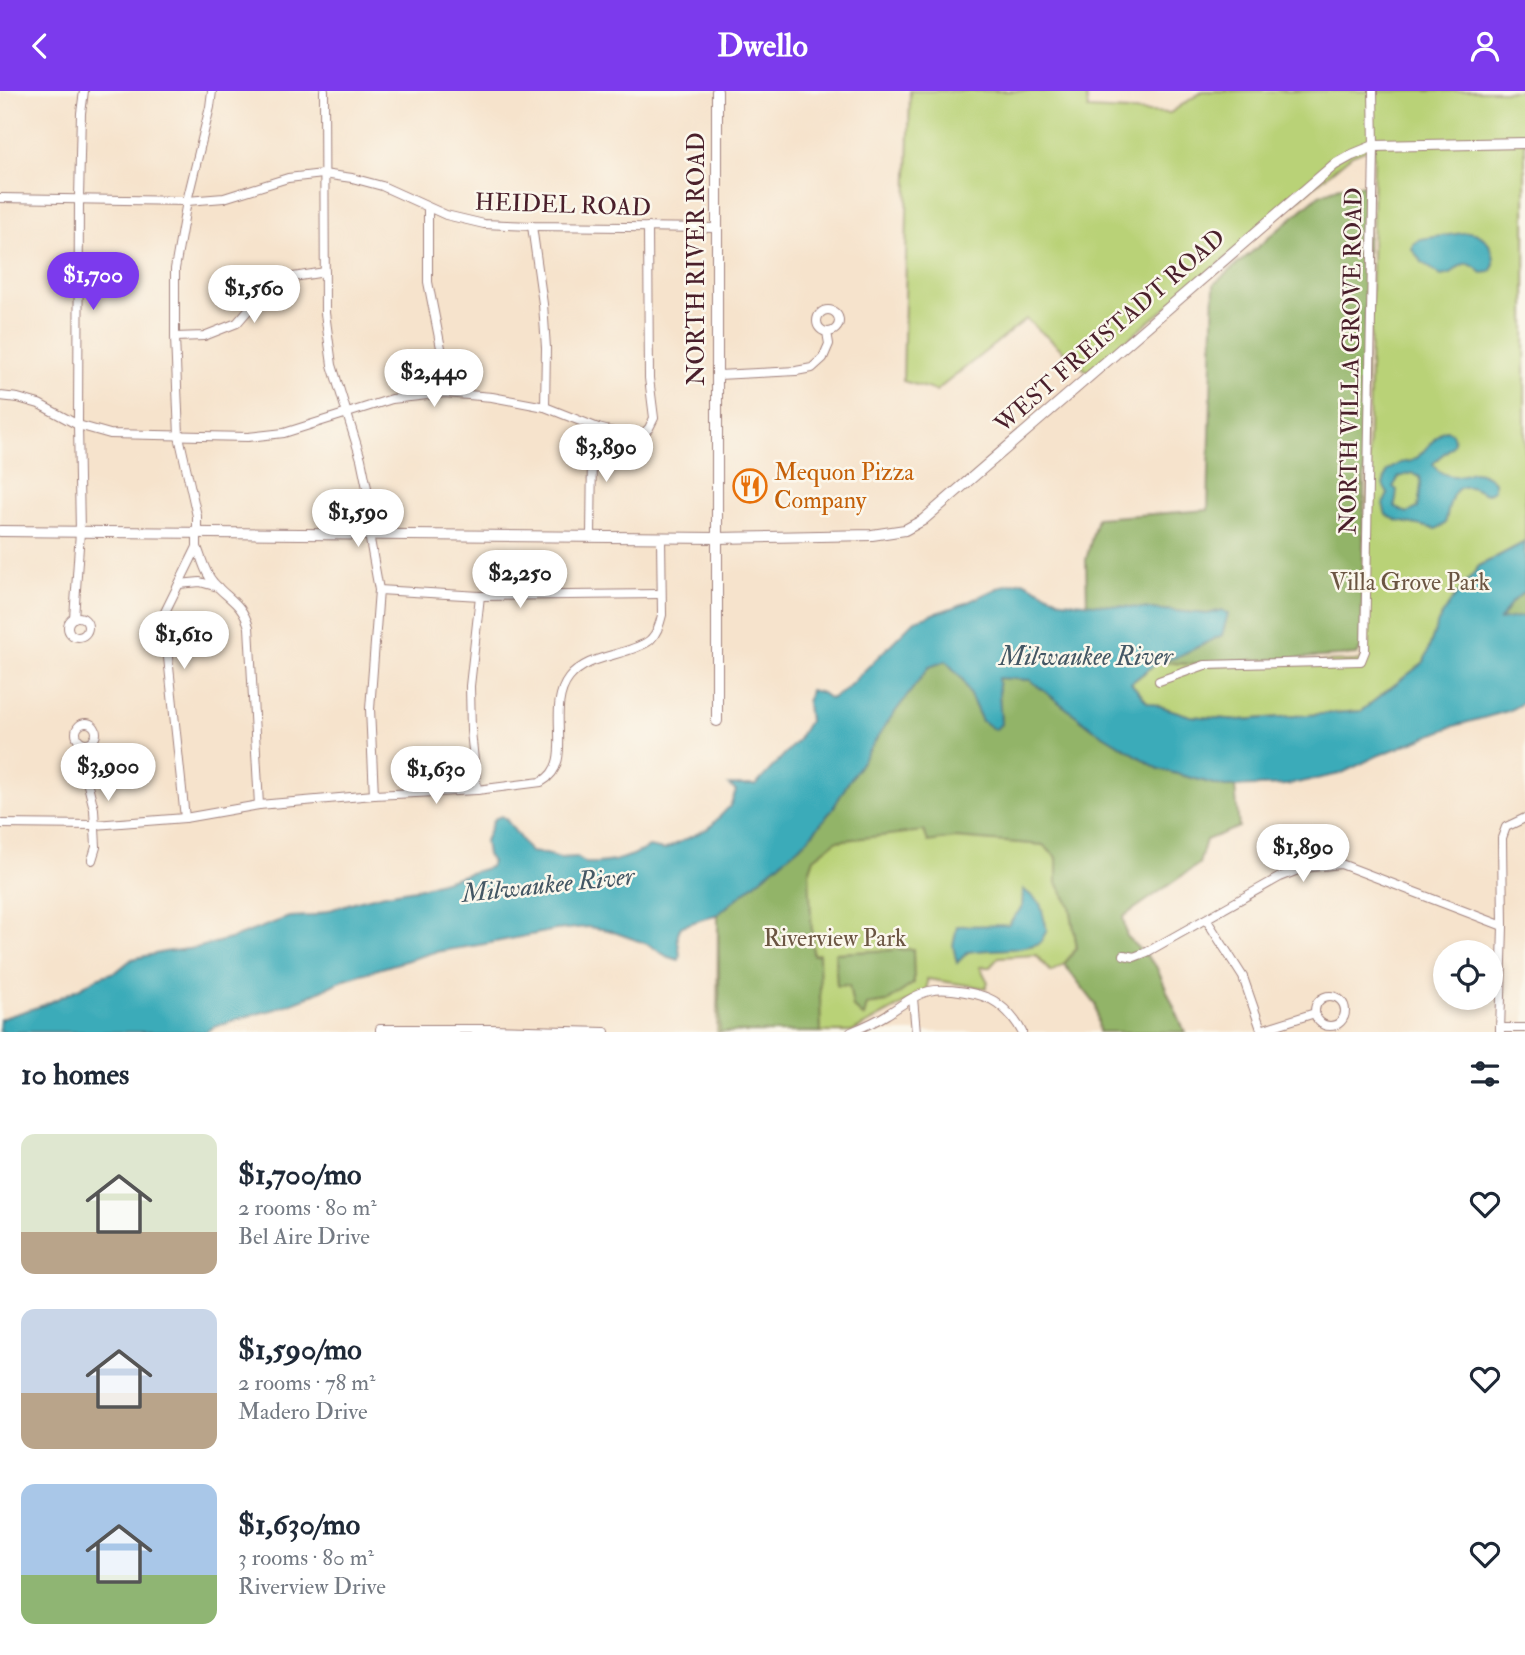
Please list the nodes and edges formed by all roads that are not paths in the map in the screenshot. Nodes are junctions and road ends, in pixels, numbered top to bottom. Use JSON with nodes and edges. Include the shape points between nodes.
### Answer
{"nodes":[{"id":1,"x":84,"y":91,"type":"edge"},
{"id":2,"x":212,"y":91,"type":"edge"},
{"id":3,"x":324,"y":91,"type":"edge"},
{"id":4,"x":717,"y":91,"type":"edge"},
{"id":5,"x":1373,"y":91,"type":"edge"},
{"id":6,"x":1525,"y":143,"type":"edge"},
{"id":7,"x":1374,"y":146,"type":"junction"},
{"id":8,"x":323,"y":174,"type":"junction"},
{"id":9,"x":0,"y":198,"type":"edge"},
{"id":10,"x":79,"y":198,"type":"junction"},
{"id":11,"x":187,"y":201,"type":"junction"},
{"id":12,"x":428,"y":208,"type":"junction"},
{"id":13,"x":532,"y":226,"type":"junction"},
{"id":14,"x":648,"y":227,"type":"junction"},
{"id":15,"x":717,"y":228,"type":"junction"},
{"id":16,"x":325,"y":272,"type":"junction"},
{"id":17,"x":827,"y":332,"type":"dead end"},
{"id":18,"x":175,"y":337,"type":"junction"},
{"id":19,"x":718,"y":375,"type":"junction"},
{"id":20,"x":445,"y":393,"type":"junction"},
{"id":21,"x":0,"y":396,"type":"edge"},
{"id":22,"x":545,"y":407,"type":"junction"},
{"id":23,"x":346,"y":414,"type":"junction"},
{"id":24,"x":78,"y":425,"type":"junction"},
{"id":25,"x":598,"y":428,"type":"junction"},
{"id":26,"x":179,"y":436,"type":"junction"},
{"id":27,"x":0,"y":531,"type":"edge"},
{"id":28,"x":80,"y":531,"type":"junction"},
{"id":29,"x":197,"y":533,"type":"junction"},
{"id":30,"x":369,"y":534,"type":"junction"},
{"id":31,"x":591,"y":536,"type":"junction"},
{"id":32,"x":661,"y":538,"type":"junction"},
{"id":33,"x":717,"y":538,"type":"junction"},
{"id":34,"x":197,"y":547,"type":"junction"},
{"id":35,"x":179,"y":583,"type":"junction"},
{"id":36,"x":219,"y":587,"type":"junction"},
{"id":37,"x":379,"y":590,"type":"junction"},
{"id":38,"x":661,"y":594,"type":"junction"},
{"id":39,"x":480,"y":596,"type":"junction"},
{"id":40,"x":74,"y":618,"type":"dead end"},
{"id":41,"x":1158,"y":681,"type":"dead end"},
{"id":42,"x":717,"y":721,"type":"dead end"},
{"id":43,"x":85,"y":743,"type":"dead end"},
{"id":44,"x":477,"y":790,"type":"junction"},
{"id":45,"x":374,"y":795,"type":"junction"},
{"id":46,"x":259,"y":805,"type":"junction"},
{"id":47,"x":185,"y":818,"type":"junction"},
{"id":48,"x":1525,"y":818,"type":"edge"},
{"id":49,"x":0,"y":824,"type":"edge"},
{"id":50,"x":95,"y":825,"type":"junction"},
{"id":51,"x":92,"y":860,"type":"dead end"},
{"id":52,"x":1206,"y":919,"type":"junction"},
{"id":53,"x":1503,"y":926,"type":"junction"},
{"id":54,"x":1124,"y":955,"type":"dead end"},
{"id":55,"x":913,"y":998,"type":"junction"},
{"id":56,"x":1315,"y":1013,"type":"dead end"},
{"id":57,"x":1525,"y":1028,"type":"edge"},
{"id":58,"x":1500,"y":1030,"type":"edge"},
{"id":59,"x":380,"y":1031,"type":"edge"},
{"id":60,"x":491,"y":1031,"type":"edge"},
{"id":61,"x":1261,"y":1031,"type":"edge"},
{"id":62,"x":597,"y":1032,"type":"edge"},
{"id":63,"x":605,"y":1032,"type":"edge"},
{"id":64,"x":851,"y":1032,"type":"edge"},
{"id":65,"x":916,"y":1032,"type":"edge"},
{"id":66,"x":1022,"y":1032,"type":"edge"}],
"edges":[{"from":1,"to":10,"type":"street"},
{"from":2,"to":11,"type":"street"},
{"from":3,"to":8,"type":"street"},
{"from":4,"to":15,"type":"street","name":"NORTH RIVER ROAD"},
{"from":5,"to":7,"type":"street","name":"NORTH VILLA GROVE ROAD"},
{"from":6,"to":7,"type":"street","name":"WEST FREISTADT ROAD"},
{"from":7,"to":33,"type":"street","name":"WEST FREISTADT ROAD","via":[[1334,165],[923,520],[905,530],[872,534]]},
{"from":7,"to":41,"type":"street","name":"NORTH VILLA GROVE ROAD","via":[[1365,651],[1361,661],[1205,665]]},
{"from":8,"to":11,"type":"street","name":"HEIDEL ROAD","via":[[288,178],[224,198]]},
{"from":8,"to":12,"type":"street","name":"HEIDEL ROAD","via":[[382,186]]},
{"from":8,"to":16,"type":"street"},
{"from":9,"to":10,"type":"street","name":"HEIDEL ROAD"},
{"from":10,"to":11,"type":"street","name":"HEIDEL ROAD"},
{"from":10,"to":24,"type":"street"},
{"from":11,"to":18,"type":"street","via":[[175,269]]},
{"from":12,"to":13,"type":"street","name":"HEIDEL ROAD","via":[[478,223]]},
{"from":12,"to":20,"type":"street","via":[[428,282]]},
{"from":13,"to":14,"type":"street","name":"HEIDEL ROAD"},
{"from":13,"to":22,"type":"street","via":[[543,304]]},
{"from":14,"to":15,"type":"street","name":"HEIDEL ROAD"},
{"from":14,"to":25,"type":"street","via":[[649,378],[654,418],[645,432],[636,434]]},
{"from":15,"to":19,"type":"street","name":"NORTH RIVER ROAD"},
{"from":16,"to":18,"type":"street","via":[[288,278],[264,292],[237,323],[204,336]]},
{"from":16,"to":23,"type":"street","via":[[331,365]]},
{"from":17,"to":19,"type":"street","via":[[823,358],[812,368]]},
{"from":18,"to":26,"type":"street"},
{"from":19,"to":33,"type":"street","name":"NORTH RIVER ROAD"},
{"from":20,"to":22,"type":"street"},
{"from":20,"to":23,"type":"street","via":[[391,400]]},
{"from":21,"to":24,"type":"street","via":[[39,404]]},
{"from":22,"to":25,"type":"street"},
{"from":23,"to":26,"type":"street","via":[[284,433]]},
{"from":23,"to":30,"type":"street","via":[[367,488]]},
{"from":24,"to":26,"type":"street","via":[[110,434]]},
{"from":24,"to":28,"type":"street"},
{"from":25,"to":31,"type":"street","via":[[592,453]]},
{"from":26,"to":29,"type":"street"},
{"from":27,"to":28,"type":"street","name":"WEST FREISTADT ROAD"},
{"from":28,"to":29,"type":"street","name":"WEST FREISTADT ROAD"},
{"from":28,"to":40,"type":"street"},
{"from":29,"to":30,"type":"street","name":"WEST FREISTADT ROAD"},
{"from":29,"to":34,"type":"street"},
{"from":30,"to":31,"type":"street","name":"WEST FREISTADT ROAD"},
{"from":30,"to":37,"type":"street"},
{"from":31,"to":32,"type":"street","name":"WEST FREISTADT ROAD"},
{"from":32,"to":33,"type":"street","name":"WEST FREISTADT ROAD"},
{"from":32,"to":38,"type":"street"},
{"from":33,"to":42,"type":"street","name":"NORTH RIVER ROAD"},
{"from":34,"to":35,"type":"street"},
{"from":34,"to":36,"type":"street","via":[[210,578]]},
{"from":35,"to":36,"type":"street"},
{"from":35,"to":47,"type":"street","via":[[165,612],[165,629]]},
{"from":36,"to":46,"type":"street","via":[[246,616]]},
{"from":37,"to":39,"type":"street"},
{"from":37,"to":45,"type":"street","via":[[370,709]]},
{"from":38,"to":39,"type":"street"},
{"from":38,"to":44,"type":"street","via":[[660,626],[650,640],[599,658],[565,684],[558,712],[559,758],[550,777],[531,784]]},
{"from":39,"to":44,"type":"street","via":[[470,686]]},
{"from":43,"to":50,"type":"street","via":[[84,769]]},
{"from":44,"to":45,"type":"street"},
{"from":45,"to":46,"type":"street"},
{"from":46,"to":47,"type":"street"},
{"from":47,"to":50,"type":"street"},
{"from":48,"to":53,"type":"street","via":[[1506,828],[1502,838]]},
{"from":49,"to":50,"type":"street"},
{"from":50,"to":51,"type":"street"},
{"from":52,"to":53,"type":"street","via":[[1280,877],[1303,868],[1341,864]]},
{"from":52,"to":54,"type":"street","via":[[1147,952]]},
{"from":52,"to":61,"type":"street","via":[[1243,978]]},
{"from":53,"to":58,"type":"street"},
{"from":55,"to":64,"type":"street"},
{"from":55,"to":65,"type":"street"},
{"from":55,"to":66,"type":"street","via":[[945,989],[995,1001]]},
{"from":56,"to":61,"type":"street"},
{"from":57,"to":58,"type":"street"},
{"from":59,"to":60,"type":"street"},
{"from":60,"to":62,"type":"street"},
{"from":62,"to":63,"type":"street"}]}
